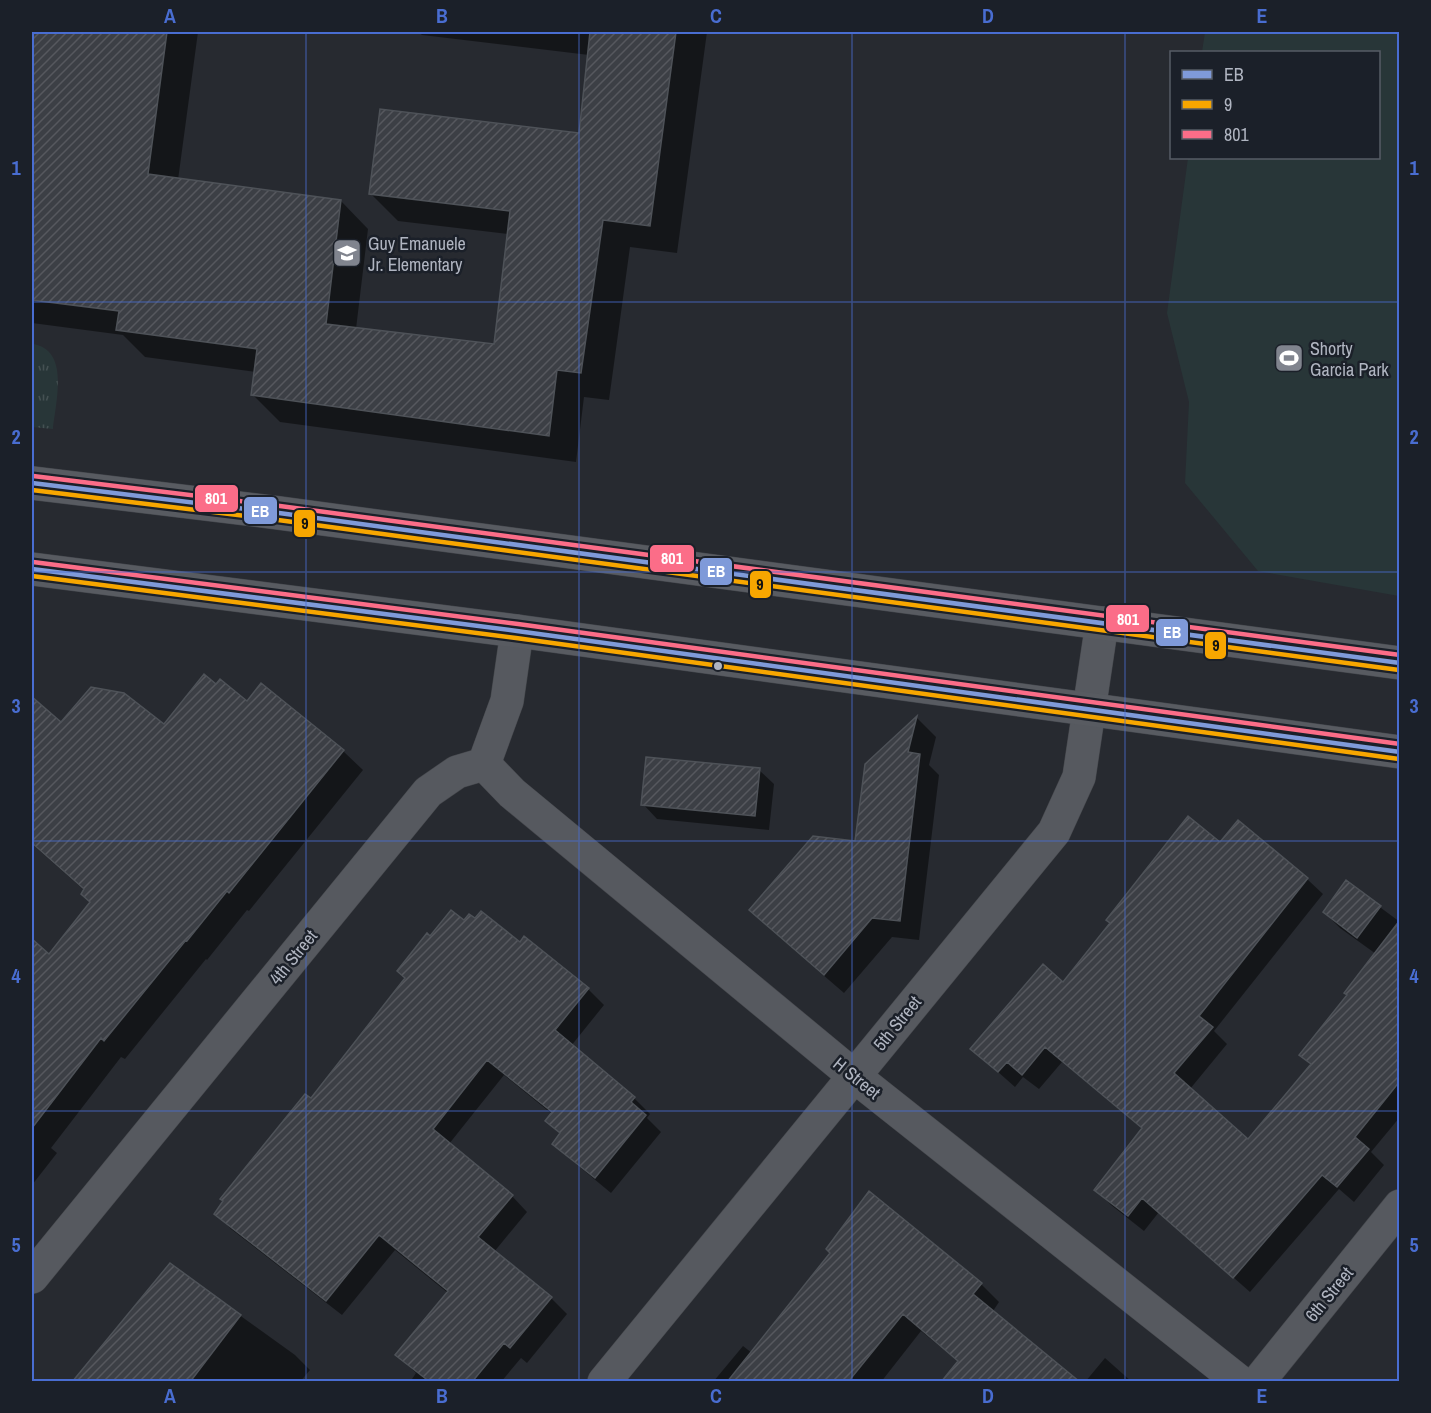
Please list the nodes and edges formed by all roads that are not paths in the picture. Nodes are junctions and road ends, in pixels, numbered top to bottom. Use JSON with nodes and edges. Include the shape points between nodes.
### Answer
{"nodes":[{"id":1,"x":32,"y":483,"type":"edge"},
{"id":2,"x":32,"y":569,"type":"edge"},
{"id":3,"x":1102,"y":623,"type":"junction"},
{"id":4,"x":517,"y":631,"type":"junction"},
{"id":5,"x":1400,"y":663,"type":"edge"},
{"id":6,"x":1090,"y":710,"type":"junction"},
{"id":7,"x":1400,"y":752,"type":"edge"},
{"id":8,"x":484,"y":764,"type":"junction"},
{"id":9,"x":854,"y":1076,"type":"junction"},
{"id":10,"x":1400,"y":1206,"type":"edge"},
{"id":11,"x":32,"y":1277,"type":"edge"},
{"id":12,"x":604,"y":1382,"type":"edge"},
{"id":13,"x":1240,"y":1382,"type":"edge"},
{"id":14,"x":1258,"y":1382,"type":"edge"}],
"edges":[{"from":1,"to":3,"type":"main road"},
{"from":2,"to":4,"type":"main road"},
{"from":3,"to":5,"type":"main road"},
{"from":3,"to":6,"type":"street","name":"5th Street"},
{"from":4,"to":6,"type":"main road"},
{"from":4,"to":8,"type":"street","via":[[507,701]]},
{"from":6,"to":7,"type":"main road"},
{"from":6,"to":9,"type":"street","name":"5th Street","via":[[1079,777],[1054,832]]},
{"from":8,"to":9,"type":"street","name":"H Street","via":[[512,793]]},
{"from":8,"to":11,"type":"street","name":"4th Street","via":[[457,772],[428,792]]},
{"from":9,"to":12,"type":"street","name":"5th Street"},
{"from":9,"to":13,"type":"street","name":"H Street"},
{"from":10,"to":14,"type":"street","name":"6th Street"}]}
